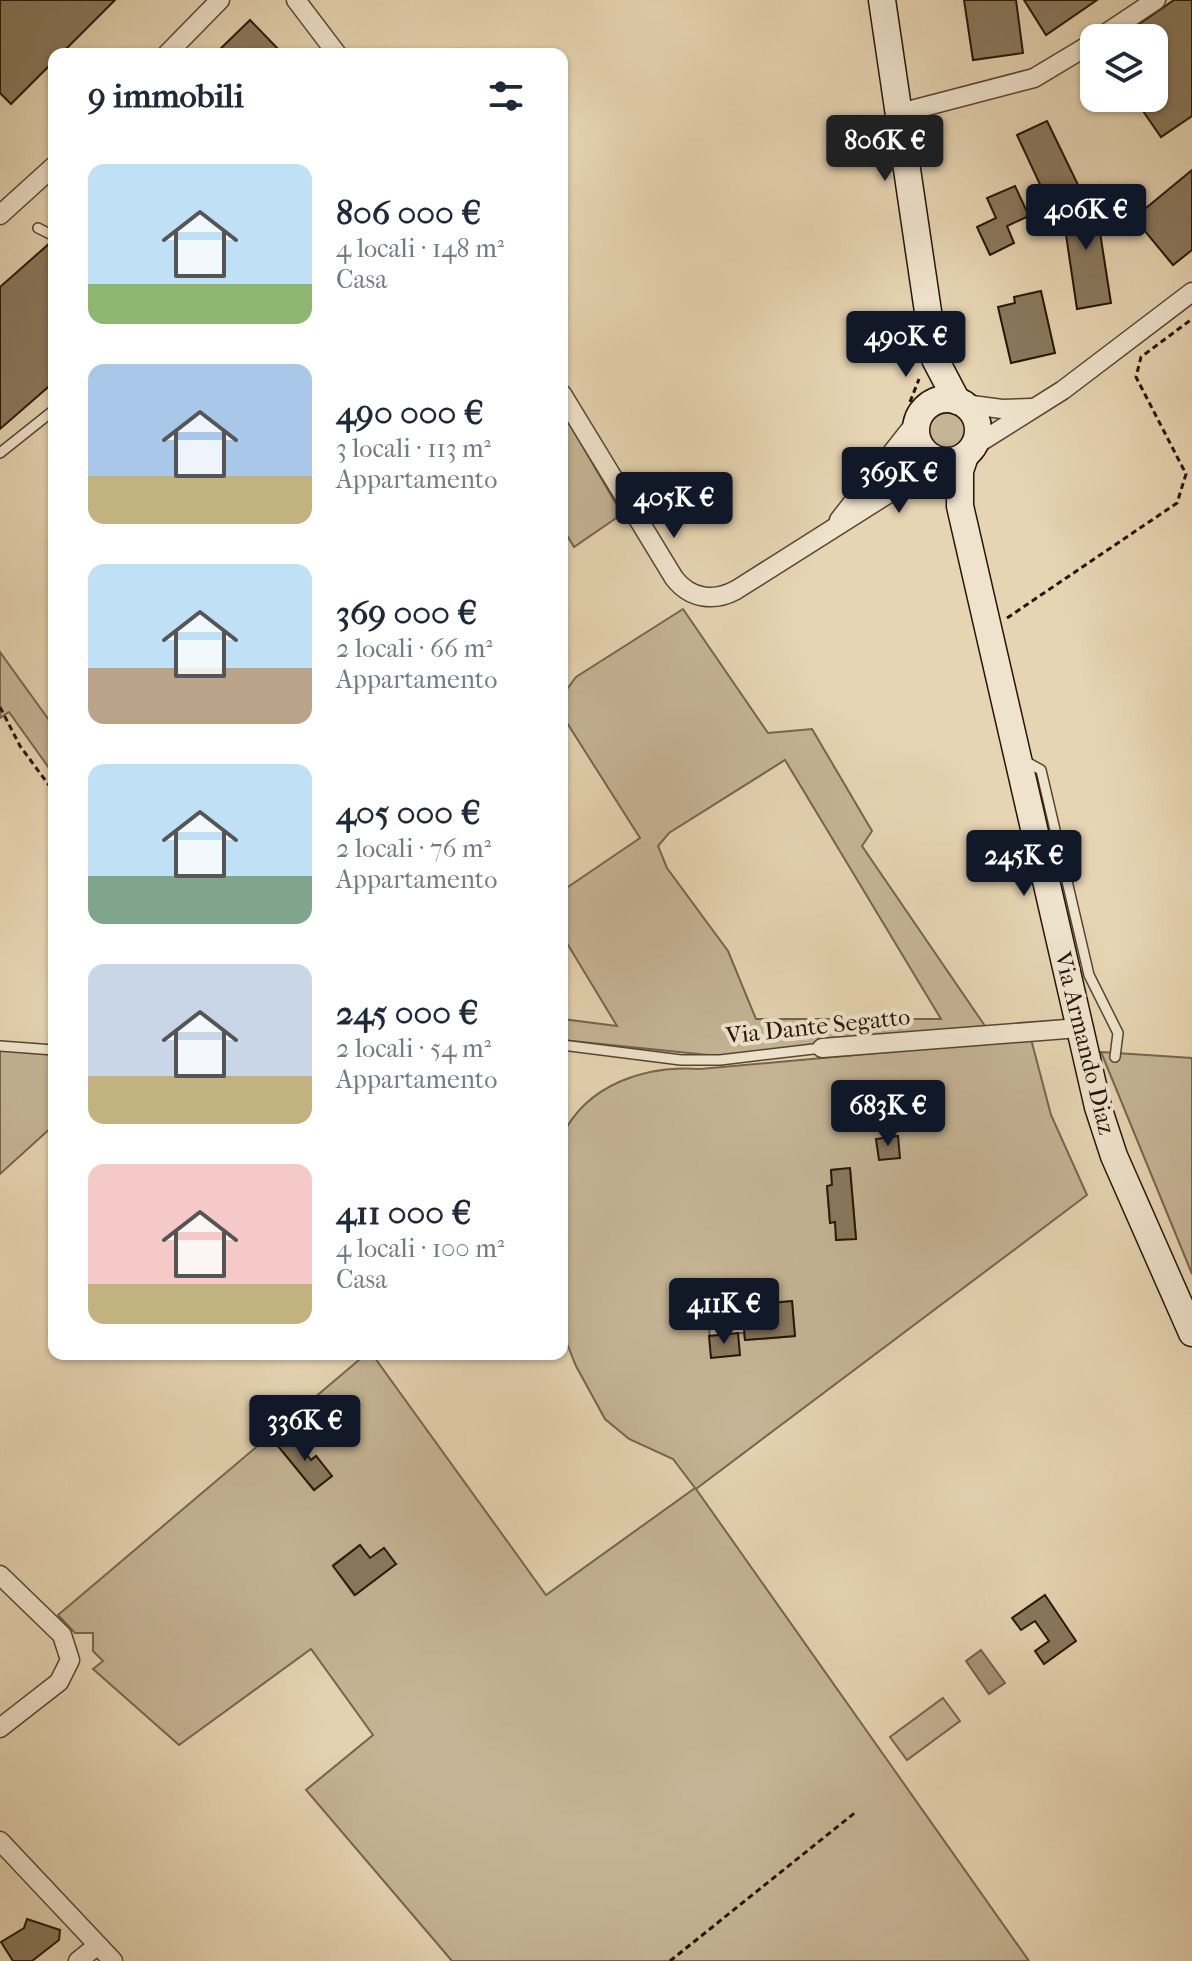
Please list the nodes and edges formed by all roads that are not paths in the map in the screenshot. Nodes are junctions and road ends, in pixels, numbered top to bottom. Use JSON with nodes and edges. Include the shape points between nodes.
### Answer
{"nodes":[{"id":1,"x":296,"y":0,"type":"edge"},
{"id":2,"x":311,"y":0,"type":"edge"},
{"id":3,"x":882,"y":0,"type":"edge"},
{"id":4,"x":1156,"y":0,"type":"edge"},
{"id":5,"x":220,"y":2,"type":"edge"},
{"id":6,"x":315,"y":22,"type":"junction"},
{"id":7,"x":1120,"y":24,"type":"edge"},
{"id":8,"x":173,"y":48,"type":"edge"},
{"id":9,"x":333,"y":48,"type":"edge"},
{"id":10,"x":1080,"y":50,"type":"edge"},
{"id":11,"x":900,"y":113,"type":"junction"},
{"id":12,"x":48,"y":171,"type":"edge"},
{"id":13,"x":0,"y":215,"type":"edge"},
{"id":14,"x":38,"y":228,"type":"dead end"},
{"id":15,"x":48,"y":233,"type":"edge"},
{"id":16,"x":1192,"y":292,"type":"edge"},
{"id":17,"x":928,"y":365,"type":"junction"},
{"id":18,"x":961,"y":402,"type":"junction"},
{"id":19,"x":568,"y":404,"type":"edge"},
{"id":20,"x":1034,"y":408,"type":"junction"},
{"id":21,"x":916,"y":413,"type":"junction"},
{"id":22,"x":48,"y":415,"type":"edge"},
{"id":23,"x":0,"y":453,"type":"edge"},
{"id":24,"x":960,"y":454,"type":"junction"},
{"id":25,"x":831,"y":528,"type":"junction"},
{"id":26,"x":1017,"y":757,"type":"junction"},
{"id":27,"x":1079,"y":1028,"type":"junction"},
{"id":28,"x":0,"y":1046,"type":"edge"},
{"id":29,"x":568,"y":1046,"type":"edge"},
{"id":30,"x":822,"y":1048,"type":"joint"},
{"id":31,"x":48,"y":1050,"type":"edge"},
{"id":32,"x":1115,"y":1057,"type":"dead end"},
{"id":33,"x":1192,"y":1333,"type":"edge"},
{"id":34,"x":0,"y":1575,"type":"edge"},
{"id":35,"x":0,"y":1728,"type":"edge"},
{"id":36,"x":0,"y":1841,"type":"edge"},
{"id":37,"x":98,"y":1945,"type":"junction"},
{"id":38,"x":78,"y":1961,"type":"edge"},
{"id":39,"x":113,"y":1961,"type":"edge"}],
"edges":[{"from":1,"to":6,"type":"street"},
{"from":2,"to":6,"type":"street"},
{"from":3,"to":11,"type":"street","name":"Via Armando Diaz"},
{"from":4,"to":7,"type":"street"},
{"from":5,"to":8,"type":"street"},
{"from":6,"to":9,"type":"street"},
{"from":10,"to":11,"type":"street","via":[[1034,78]]},
{"from":11,"to":17,"type":"street","name":"Via Armando Diaz"},
{"from":12,"to":13,"type":"street"},
{"from":14,"to":15,"type":"lane"},
{"from":16,"to":20,"type":"street"},
{"from":17,"to":18,"type":"street","name":"Via Armando Diaz"},
{"from":17,"to":21,"type":"street","name":"Via Armando Diaz"},
{"from":18,"to":20,"type":"street"},
{"from":18,"to":21,"type":"street","via":[[939,400]]},
{"from":18,"to":24,"type":"street","name":"Via Armando Diaz","via":[[976,419]]},
{"from":19,"to":25,"type":"street","via":[[669,572],[689,592],[707,598],[730,593]]},
{"from":20,"to":24,"type":"street"},
{"from":21,"to":24,"type":"street","name":"Via Armando Diaz","via":[[919,441],[928,455]]},
{"from":21,"to":25,"type":"street","via":[[877,475]]},
{"from":22,"to":23,"type":"lane"},
{"from":24,"to":25,"type":"street"},
{"from":24,"to":26,"type":"street","name":"Via Armando Diaz","via":[[960,506]]},
{"from":26,"to":27,"type":"street","name":"Via Armando Diaz"},
{"from":26,"to":32,"type":"lane","via":[[1041,770],[1089,975],[1118,1033]]},
{"from":27,"to":30,"type":"street","name":"Via Dante Segatto"},
{"from":27,"to":33,"type":"street","name":"Via Armando Diaz","via":[[1108,1139]]},
{"from":28,"to":31,"type":"lane"},
{"from":29,"to":30,"type":"lane","name":"Via Dante Segatto","via":[[681,1060]]},
{"from":34,"to":35,"type":"street","via":[[62,1635],[70,1660],[59,1682]]},
{"from":36,"to":37,"type":"street"},
{"from":37,"to":38,"type":"street"},
{"from":37,"to":39,"type":"street"}]}
